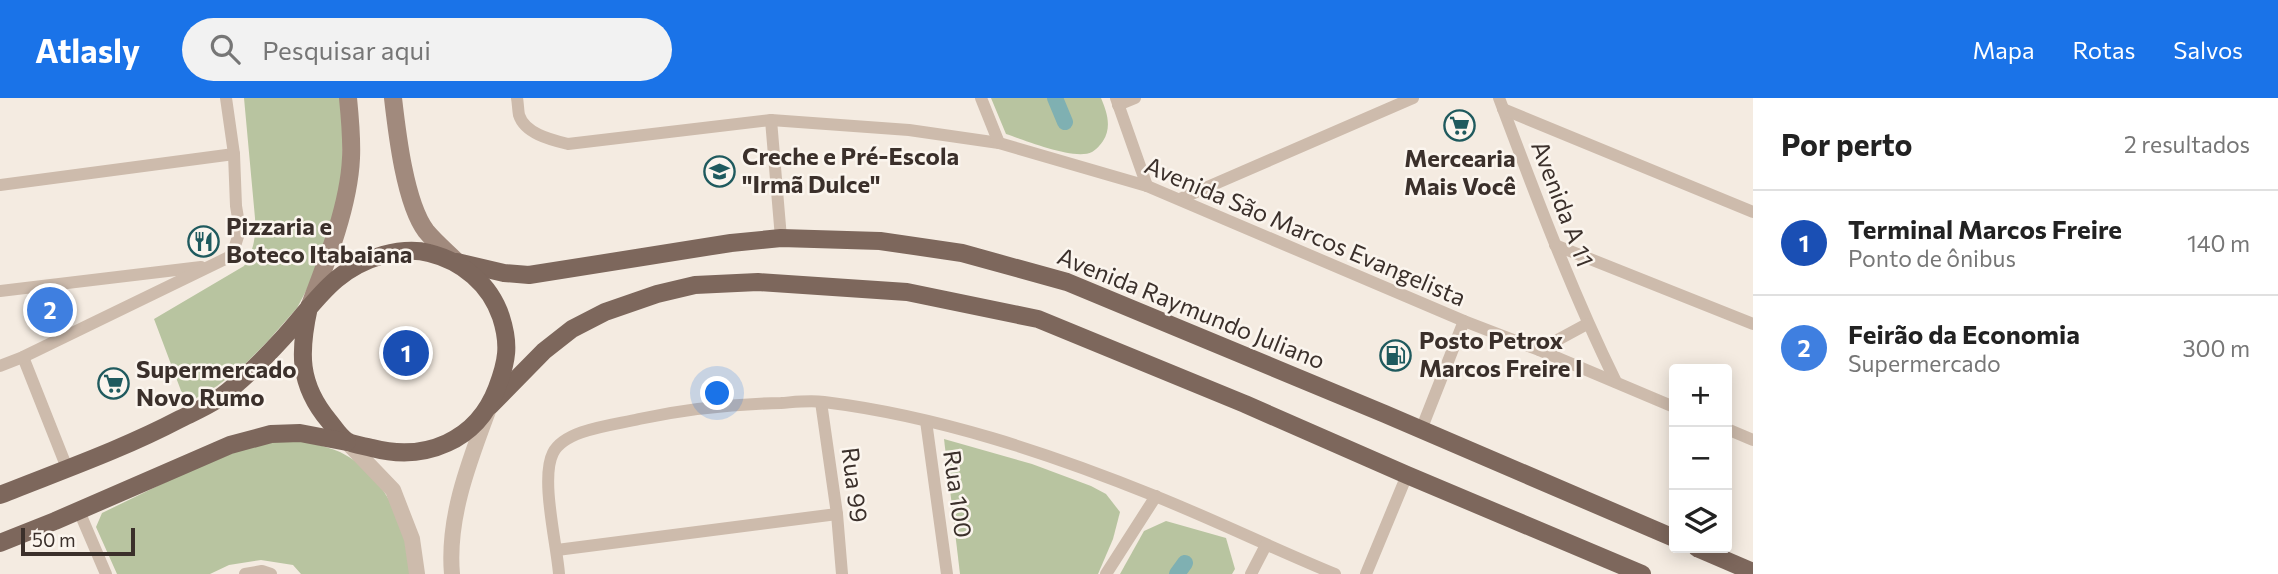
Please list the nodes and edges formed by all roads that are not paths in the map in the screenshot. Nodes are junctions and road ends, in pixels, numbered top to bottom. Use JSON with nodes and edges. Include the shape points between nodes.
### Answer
{"nodes":[{"id":1,"x":226,"y":98,"type":"edge"},
{"id":2,"x":348,"y":98,"type":"edge"},
{"id":3,"x":393,"y":98,"type":"edge"},
{"id":4,"x":517,"y":98,"type":"edge"},
{"id":5,"x":981,"y":98,"type":"edge"},
{"id":6,"x":1135,"y":98,"type":"edge"},
{"id":7,"x":1413,"y":98,"type":"edge"},
{"id":8,"x":1117,"y":102,"type":"edge"},
{"id":9,"x":1385,"y":103,"type":"edge"},
{"id":10,"x":1501,"y":104,"type":"edge"},
{"id":11,"x":771,"y":120,"type":"junction"},
{"id":12,"x":999,"y":143,"type":"junction"},
{"id":13,"x":234,"y":154,"type":"junction"},
{"id":14,"x":0,"y":185,"type":"edge"},
{"id":15,"x":1147,"y":186,"type":"junction"},
{"id":16,"x":1180,"y":199,"type":"junction"},
{"id":17,"x":1753,"y":212,"type":"edge"},
{"id":18,"x":781,"y":239,"type":"junction"},
{"id":19,"x":1555,"y":245,"type":"junction"},
{"id":20,"x":457,"y":262,"type":"junction"},
{"id":21,"x":211,"y":266,"type":"junction"},
{"id":22,"x":0,"y":291,"type":"edge"},
{"id":23,"x":309,"y":307,"type":"junction"},
{"id":24,"x":1464,"y":321,"type":"junction"},
{"id":25,"x":1587,"y":324,"type":"junction"},
{"id":26,"x":1753,"y":324,"type":"edge"},
{"id":27,"x":1539,"y":350,"type":"junction"},
{"id":28,"x":23,"y":357,"type":"junction"},
{"id":29,"x":0,"y":366,"type":"edge"},
{"id":30,"x":1615,"y":382,"type":"junction"},
{"id":31,"x":821,"y":402,"type":"junction"},
{"id":32,"x":1669,"y":405,"type":"edge"},
{"id":33,"x":490,"y":406,"type":"junction"},
{"id":34,"x":926,"y":421,"type":"junction"},
{"id":35,"x":1421,"y":429,"type":"junction"},
{"id":36,"x":1732,"y":431,"type":"edge"},
{"id":37,"x":1753,"y":440,"type":"edge"},
{"id":38,"x":347,"y":442,"type":"junction"},
{"id":39,"x":67,"y":468,"type":"junction"},
{"id":40,"x":1408,"y":475,"type":"junction"},
{"id":41,"x":0,"y":495,"type":"edge"},
{"id":42,"x":1156,"y":496,"type":"junction"},
{"id":43,"x":79,"y":511,"type":"junction"},
{"id":44,"x":837,"y":514,"type":"junction"},
{"id":45,"x":1669,"y":536,"type":"edge"},
{"id":46,"x":0,"y":543,"type":"edge"},
{"id":47,"x":1266,"y":545,"type":"junction"},
{"id":48,"x":557,"y":551,"type":"junction"},
{"id":49,"x":1709,"y":553,"type":"edge"},
{"id":50,"x":1753,"y":572,"type":"edge"},
{"id":51,"x":106,"y":574,"type":"edge"},
{"id":52,"x":245,"y":574,"type":"edge"},
{"id":53,"x":271,"y":574,"type":"edge"},
{"id":54,"x":417,"y":574,"type":"edge"},
{"id":55,"x":452,"y":574,"type":"edge"},
{"id":56,"x":559,"y":574,"type":"edge"},
{"id":57,"x":842,"y":574,"type":"edge"},
{"id":58,"x":947,"y":574,"type":"edge"},
{"id":59,"x":1106,"y":574,"type":"edge"},
{"id":60,"x":1251,"y":574,"type":"edge"},
{"id":61,"x":1335,"y":574,"type":"edge"},
{"id":62,"x":1366,"y":574,"type":"edge"},
{"id":63,"x":1642,"y":574,"type":"edge"}],
"edges":[{"from":1,"to":13,"type":"street"},
{"from":2,"to":23,"type":"main road","via":[[352,134],[348,181],[330,253]]},
{"from":3,"to":20,"type":"main road","via":[[398,147],[413,203],[425,230]]},
{"from":4,"to":11,"type":"street","name":"Avenida São Marcos Evangelista","via":[[520,118],[531,130],[568,144]]},
{"from":5,"to":12,"type":"street"},
{"from":6,"to":8,"type":"street"},
{"from":7,"to":9,"type":"street"},
{"from":8,"to":15,"type":"street"},
{"from":9,"to":16,"type":"street"},
{"from":10,"to":17,"type":"street"},
{"from":10,"to":19,"type":"street","name":"Avenida A 11"},
{"from":11,"to":12,"type":"street","name":"Avenida São Marcos Evangelista","via":[[909,130]]},
{"from":11,"to":18,"type":"street"},
{"from":12,"to":15,"type":"street","name":"Avenida São Marcos Evangelista"},
{"from":13,"to":14,"type":"street"},
{"from":13,"to":21,"type":"street","via":[[238,240],[229,257]]},
{"from":15,"to":16,"type":"street","name":"Avenida São Marcos Evangelista"},
{"from":16,"to":24,"type":"street","name":"Avenida São Marcos Evangelista"},
{"from":18,"to":20,"type":"main road","name":"Avenida Raymundo Juliano","via":[[528,275]]},
{"from":18,"to":35,"type":"main road","name":"Avenida Raymundo Juliano","via":[[880,241],[962,253],[1067,282]]},
{"from":19,"to":25,"type":"street","name":"Avenida A 11"},
{"from":19,"to":26,"type":"street"},
{"from":20,"to":23,"type":"main road","via":[[419,250],[362,261],[339,276]]},
{"from":20,"to":33,"type":"main road","via":[[497,305],[506,334],[506,365]]},
{"from":21,"to":22,"type":"street"},
{"from":21,"to":28,"type":"street"},
{"from":23,"to":38,"type":"main road","via":[[302,346],[304,374],[317,405]]},
{"from":23,"to":39,"type":"main road","via":[[257,366],[216,400]]},
{"from":24,"to":27,"type":"street","name":"Avenida São Marcos Evangelista"},
{"from":24,"to":35,"type":"street"},
{"from":25,"to":27,"type":"street"},
{"from":25,"to":30,"type":"street","name":"Avenida A 11"},
{"from":27,"to":30,"type":"street","name":"Avenida São Marcos Evangelista"},
{"from":28,"to":29,"type":"street"},
{"from":28,"to":39,"type":"street"},
{"from":30,"to":32,"type":"street","name":"Avenida São Marcos Evangelista"},
{"from":31,"to":34,"type":"street"},
{"from":31,"to":44,"type":"street","name":"Rua 99"},
{"from":31,"to":48,"type":"street","via":[[669,413],[568,438],[553,452],[549,473]]},
{"from":33,"to":38,"type":"main road","via":[[467,431],[443,446],[415,453],[387,452]]},
{"from":33,"to":40,"type":"main road","via":[[572,329],[657,294],[695,285],[758,282],[907,292],[1038,319]]},
{"from":33,"to":55,"type":"street","via":[[459,499]]},
{"from":34,"to":42,"type":"street","via":[[1041,454]]},
{"from":34,"to":58,"type":"street","name":"Rua 100"},
{"from":35,"to":45,"type":"main road","name":"Avenida Raymundo Juliano"},
{"from":36,"to":37,"type":"street"},
{"from":38,"to":43,"type":"main road","via":[[300,433],[271,434],[230,445]]},
{"from":38,"to":54,"type":"street","via":[[393,490],[412,539]]},
{"from":39,"to":41,"type":"main road"},
{"from":40,"to":62,"type":"street"},
{"from":40,"to":63,"type":"main road"},
{"from":42,"to":47,"type":"street"},
{"from":42,"to":59,"type":"street"},
{"from":43,"to":46,"type":"main road"},
{"from":43,"to":51,"type":"street"},
{"from":44,"to":48,"type":"street"},
{"from":44,"to":57,"type":"street","name":"Rua 99"},
{"from":47,"to":60,"type":"street"},
{"from":47,"to":61,"type":"street"},
{"from":48,"to":56,"type":"street"},
{"from":49,"to":50,"type":"main road"},
{"from":52,"to":53,"type":"street"}]}
